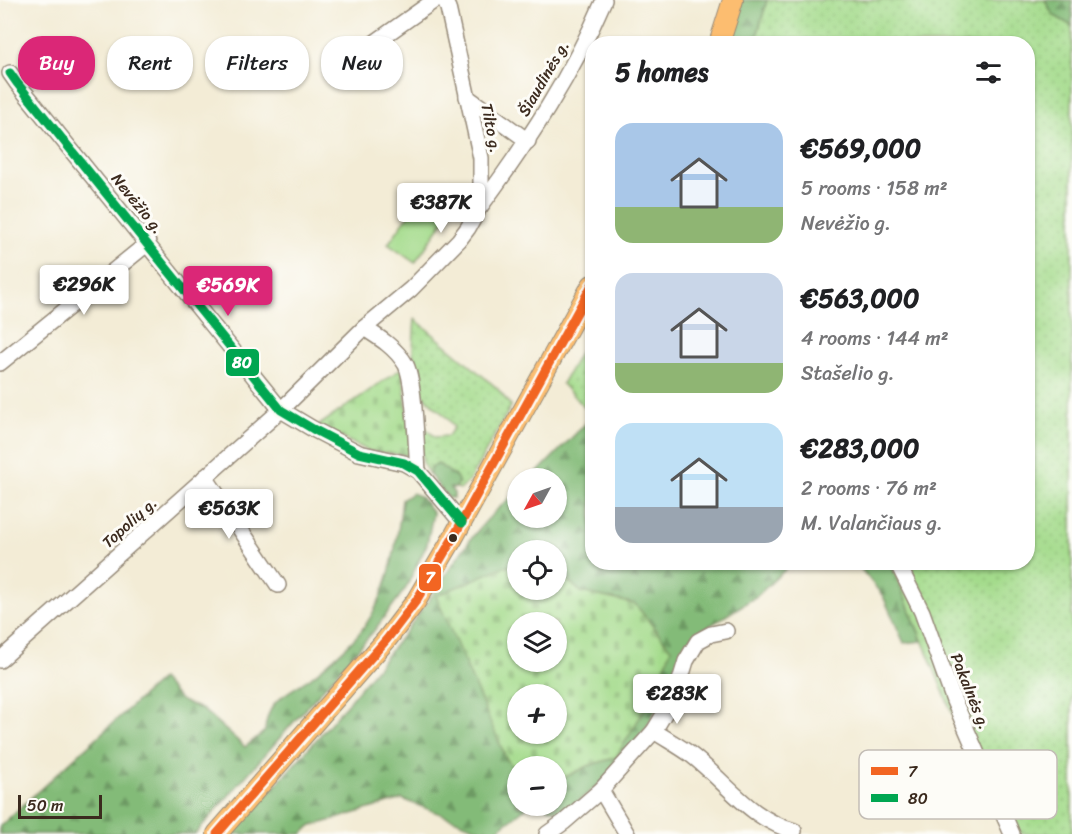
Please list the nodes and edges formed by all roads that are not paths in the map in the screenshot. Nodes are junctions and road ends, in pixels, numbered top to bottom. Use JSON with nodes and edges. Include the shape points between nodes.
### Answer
{"nodes":[{"id":1,"x":435,"y":0,"type":"edge"},
{"id":2,"x":444,"y":0,"type":"edge"},
{"id":3,"x":604,"y":0,"type":"edge"},
{"id":4,"x":733,"y":0,"type":"edge"},
{"id":5,"x":383,"y":36,"type":"edge"},
{"id":6,"x":589,"y":36,"type":"edge"},
{"id":7,"x":722,"y":36,"type":"edge"},
{"id":8,"x":585,"y":43,"type":"edge"},
{"id":9,"x":10,"y":72,"type":"dead end"},
{"id":10,"x":467,"y":96,"type":"junction"},
{"id":11,"x":528,"y":141,"type":"junction"},
{"id":12,"x":477,"y":212,"type":"junction"},
{"id":13,"x":148,"y":243,"type":"junction"},
{"id":14,"x":585,"y":298,"type":"edge"},
{"id":15,"x":364,"y":328,"type":"junction"},
{"id":16,"x":0,"y":363,"type":"edge"},
{"id":17,"x":281,"y":410,"type":"junction"},
{"id":18,"x":418,"y":471,"type":"junction"},
{"id":19,"x":205,"y":477,"type":"junction"},
{"id":20,"x":462,"y":523,"type":"junction"},
{"id":21,"x":901,"y":570,"type":"edge"},
{"id":22,"x":278,"y":585,"type":"dead end"},
{"id":23,"x":726,"y":632,"type":"dead end"},
{"id":24,"x":0,"y":660,"type":"edge"},
{"id":25,"x":654,"y":731,"type":"junction"},
{"id":26,"x":975,"y":750,"type":"edge"},
{"id":27,"x":601,"y":790,"type":"junction"},
{"id":28,"x":1005,"y":819,"type":"edge"},
{"id":29,"x":794,"y":831,"type":"dead end"},
{"id":30,"x":217,"y":834,"type":"edge"},
{"id":31,"x":547,"y":834,"type":"edge"},
{"id":32,"x":627,"y":834,"type":"edge"},
{"id":33,"x":1012,"y":834,"type":"edge"}],
"edges":[{"from":1,"to":5,"type":"street"},
{"from":2,"to":10,"type":"street","name":"Tilto g."},
{"from":3,"to":6,"type":"street","name":"Šiaudinės g."},
{"from":4,"to":7,"type":"main road"},
{"from":8,"to":11,"type":"street","name":"Šiaudinės g."},
{"from":9,"to":13,"type":"street","name":"Nevėžio g."},
{"from":10,"to":11,"type":"street","name":"Šiaudinės g."},
{"from":10,"to":12,"type":"street","name":"Tilto g.","via":[[481,158]]},
{"from":11,"to":12,"type":"street","name":"Šiaudinės g."},
{"from":12,"to":15,"type":"street","name":"Tilto g.","via":[[451,248],[411,289]]},
{"from":13,"to":16,"type":"street"},
{"from":13,"to":17,"type":"street","name":"Nevėžio g."},
{"from":14,"to":20,"type":"main road"},
{"from":15,"to":17,"type":"street","name":"Tilto g."},
{"from":15,"to":18,"type":"street","via":[[391,346],[407,367]]},
{"from":17,"to":18,"type":"street","name":"Nevėžio g.","via":[[359,453],[404,463]]},
{"from":17,"to":19,"type":"street","name":"Topolių g."},
{"from":18,"to":20,"type":"street","name":"Nevėžio g."},
{"from":19,"to":22,"type":"street"},
{"from":19,"to":24,"type":"street","name":"Topolių g."},
{"from":20,"to":30,"type":"main road","via":[[404,619]]},
{"from":21,"to":26,"type":"street","name":"Pakalnės g.","via":[[922,612]]},
{"from":23,"to":25,"type":"street","via":[[698,641],[686,661],[676,694]]},
{"from":25,"to":27,"type":"street"},
{"from":25,"to":29,"type":"street","via":[[690,755],[756,813]]},
{"from":27,"to":31,"type":"street"},
{"from":27,"to":32,"type":"street"},
{"from":28,"to":33,"type":"street","name":"Pakalnės g."}]}
